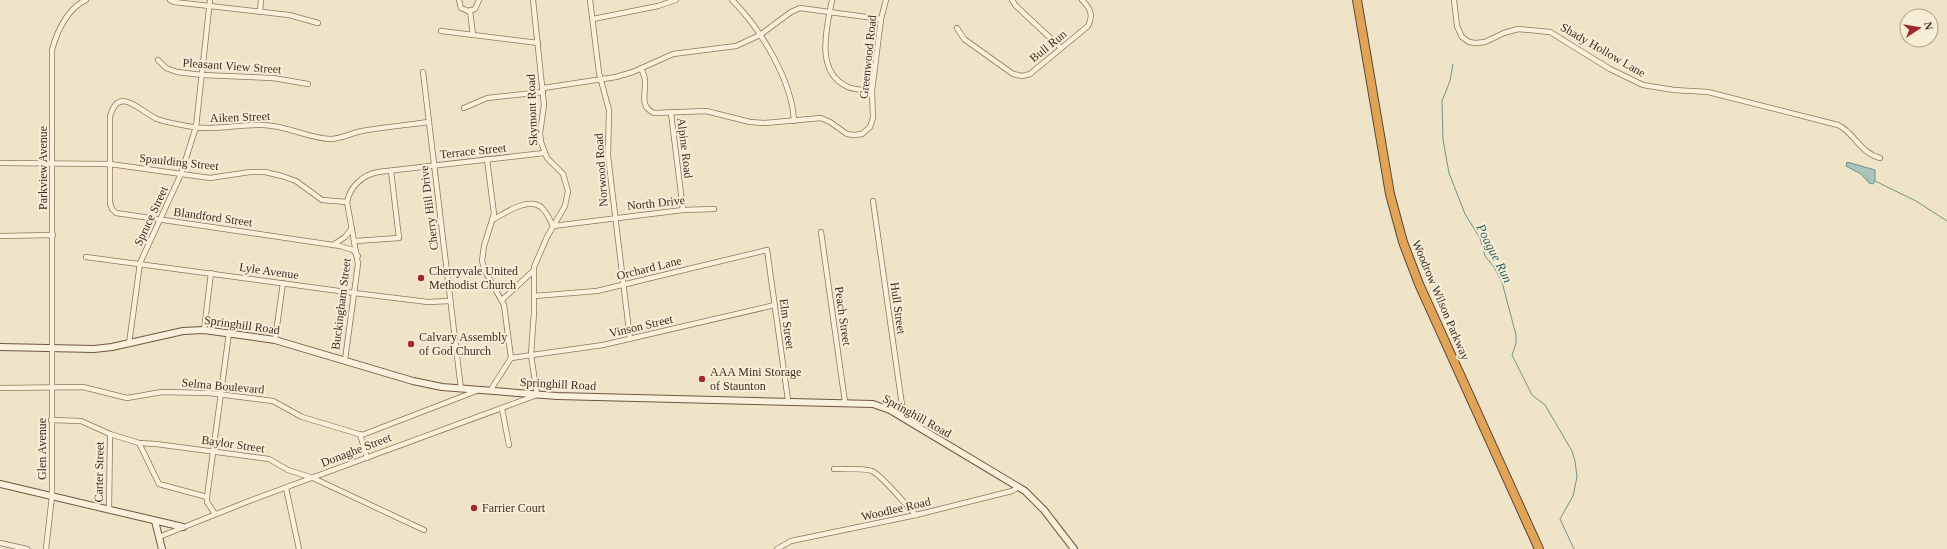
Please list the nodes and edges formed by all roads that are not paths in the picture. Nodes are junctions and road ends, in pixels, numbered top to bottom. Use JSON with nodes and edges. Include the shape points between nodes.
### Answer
{"nodes":[{"id":1,"x":86,"y":0,"type":"edge"},
{"id":2,"x":170,"y":0,"type":"edge"},
{"id":3,"x":210,"y":0,"type":"edge"},
{"id":4,"x":261,"y":0,"type":"edge"},
{"id":5,"x":459,"y":0,"type":"edge"},
{"id":6,"x":479,"y":0,"type":"edge"},
{"id":7,"x":533,"y":0,"type":"edge"},
{"id":8,"x":590,"y":0,"type":"edge"},
{"id":9,"x":676,"y":0,"type":"edge"},
{"id":10,"x":732,"y":0,"type":"edge"},
{"id":11,"x":832,"y":0,"type":"edge"},
{"id":12,"x":886,"y":0,"type":"edge"},
{"id":13,"x":1012,"y":0,"type":"edge"},
{"id":14,"x":1082,"y":0,"type":"edge"},
{"id":15,"x":1357,"y":0,"type":"edge"},
{"id":16,"x":1454,"y":0,"type":"edge"},
{"id":17,"x":209,"y":6,"type":"junction"},
{"id":18,"x":470,"y":11,"type":"junction"},
{"id":19,"x":260,"y":12,"type":"junction"},
{"id":20,"x":830,"y":12,"type":"junction"},
{"id":21,"x":881,"y":19,"type":"junction"},
{"id":22,"x":593,"y":20,"type":"junction"},
{"id":23,"x":318,"y":23,"type":"dead end"},
{"id":24,"x":957,"y":28,"type":"dead end"},
{"id":25,"x":441,"y":31,"type":"dead end"},
{"id":26,"x":473,"y":35,"type":"junction"},
{"id":27,"x":760,"y":36,"type":"junction"},
{"id":28,"x":538,"y":43,"type":"junction"},
{"id":29,"x":1061,"y":48,"type":"junction"},
{"id":30,"x":158,"y":60,"type":"dead end"},
{"id":31,"x":641,"y":68,"type":"junction"},
{"id":32,"x":423,"y":72,"type":"dead end"},
{"id":33,"x":202,"y":75,"type":"junction"},
{"id":34,"x":601,"y":80,"type":"junction"},
{"id":35,"x":308,"y":84,"type":"dead end"},
{"id":36,"x":543,"y":90,"type":"junction"},
{"id":37,"x":872,"y":91,"type":"junction"},
{"id":38,"x":464,"y":108,"type":"dead end"},
{"id":39,"x":671,"y":113,"type":"junction"},
{"id":40,"x":794,"y":121,"type":"junction"},
{"id":41,"x":429,"y":122,"type":"junction"},
{"id":42,"x":196,"y":127,"type":"junction"},
{"id":43,"x":544,"y":153,"type":"junction"},
{"id":44,"x":1880,"y":158,"type":"dead end"},
{"id":45,"x":487,"y":159,"type":"junction"},
{"id":46,"x":0,"y":163,"type":"edge"},
{"id":47,"x":52,"y":164,"type":"junction"},
{"id":48,"x":110,"y":164,"type":"junction"},
{"id":49,"x":434,"y":165,"type":"junction"},
{"id":50,"x":391,"y":171,"type":"junction"},
{"id":51,"x":181,"y":174,"type":"junction"},
{"id":52,"x":873,"y":201,"type":"dead end"},
{"id":53,"x":347,"y":202,"type":"junction"},
{"id":54,"x":714,"y":209,"type":"dead end"},
{"id":55,"x":683,"y":210,"type":"junction"},
{"id":56,"x":614,"y":218,"type":"junction"},
{"id":57,"x":494,"y":219,"type":"junction"},
{"id":58,"x":160,"y":220,"type":"junction"},
{"id":59,"x":553,"y":226,"type":"junction"},
{"id":60,"x":352,"y":228,"type":"junction"},
{"id":61,"x":821,"y":232,"type":"dead end"},
{"id":62,"x":53,"y":235,"type":"junction"},
{"id":63,"x":0,"y":236,"type":"edge"},
{"id":64,"x":355,"y":241,"type":"junction"},
{"id":65,"x":334,"y":246,"type":"junction"},
{"id":66,"x":767,"y":250,"type":"joint"},
{"id":67,"x":86,"y":256,"type":"dead end"},
{"id":68,"x":358,"y":256,"type":"junction"},
{"id":69,"x":140,"y":263,"type":"junction"},
{"id":70,"x":533,"y":271,"type":"junction"},
{"id":71,"x":211,"y":274,"type":"junction"},
{"id":72,"x":283,"y":283,"type":"junction"},
{"id":73,"x":623,"y":284,"type":"junction"},
{"id":74,"x":354,"y":293,"type":"junction"},
{"id":75,"x":534,"y":296,"type":"junction"},
{"id":76,"x":502,"y":300,"type":"junction"},
{"id":77,"x":450,"y":301,"type":"junction"},
{"id":78,"x":775,"y":305,"type":"junction"},
{"id":79,"x":204,"y":330,"type":"junction"},
{"id":80,"x":229,"y":334,"type":"junction"},
{"id":81,"x":630,"y":339,"type":"junction"},
{"id":82,"x":275,"y":340,"type":"junction"},
{"id":83,"x":129,"y":344,"type":"junction"},
{"id":84,"x":0,"y":347,"type":"edge"},
{"id":85,"x":52,"y":348,"type":"junction"},
{"id":86,"x":531,"y":356,"type":"junction"},
{"id":87,"x":511,"y":358,"type":"junction"},
{"id":88,"x":344,"y":360,"type":"junction"},
{"id":89,"x":52,"y":387,"type":"junction"},
{"id":90,"x":0,"y":388,"type":"edge"},
{"id":91,"x":461,"y":389,"type":"junction"},
{"id":92,"x":480,"y":390,"type":"junction"},
{"id":93,"x":490,"y":391,"type":"junction"},
{"id":94,"x":537,"y":394,"type":"junction"},
{"id":95,"x":221,"y":395,"type":"junction"},
{"id":96,"x":788,"y":400,"type":"junction"},
{"id":97,"x":844,"y":402,"type":"junction"},
{"id":98,"x":502,"y":409,"type":"junction"},
{"id":99,"x":904,"y":419,"type":"junction"},
{"id":100,"x":52,"y":420,"type":"junction"},
{"id":101,"x":110,"y":434,"type":"junction"},
{"id":102,"x":360,"y":434,"type":"junction"},
{"id":103,"x":139,"y":443,"type":"junction"},
{"id":104,"x":509,"y":445,"type":"dead end"},
{"id":105,"x":213,"y":451,"type":"junction"},
{"id":106,"x":367,"y":458,"type":"junction"},
{"id":107,"x":834,"y":469,"type":"dead end"},
{"id":108,"x":312,"y":478,"type":"junction"},
{"id":109,"x":0,"y":484,"type":"edge"},
{"id":110,"x":1019,"y":487,"type":"junction"},
{"id":111,"x":286,"y":488,"type":"junction"},
{"id":112,"x":52,"y":496,"type":"junction"},
{"id":113,"x":207,"y":497,"type":"junction"},
{"id":114,"x":109,"y":510,"type":"junction"},
{"id":115,"x":215,"y":514,"type":"junction"},
{"id":116,"x":916,"y":515,"type":"junction"},
{"id":117,"x":155,"y":520,"type":"junction"},
{"id":118,"x":184,"y":527,"type":"junction"},
{"id":119,"x":424,"y":530,"type":"dead end"},
{"id":120,"x":159,"y":537,"type":"junction"},
{"id":121,"x":0,"y":543,"type":"edge"},
{"id":122,"x":27,"y":549,"type":"edge"},
{"id":123,"x":46,"y":549,"type":"edge"},
{"id":124,"x":162,"y":549,"type":"edge"},
{"id":125,"x":299,"y":549,"type":"edge"},
{"id":126,"x":777,"y":549,"type":"edge"},
{"id":127,"x":1074,"y":549,"type":"edge"},
{"id":128,"x":1539,"y":549,"type":"edge"}],
"edges":[{"from":1,"to":47,"type":"street","name":"Parkview Avenue","via":[[67,16],[52,50]]},
{"from":2,"to":17,"type":"street"},
{"from":3,"to":17,"type":"street","name":"Spruce Street"},
{"from":4,"to":19,"type":"street"},
{"from":5,"to":18,"type":"street","via":[[462,9]]},
{"from":6,"to":18,"type":"street","via":[[476,8]]},
{"from":7,"to":28,"type":"street","name":"Skymont Road"},
{"from":8,"to":22,"type":"street","name":"Norwood Road"},
{"from":9,"to":22,"type":"street"},
{"from":10,"to":27,"type":"street"},
{"from":11,"to":20,"type":"street"},
{"from":12,"to":21,"type":"street","name":"Greenwood Road"},
{"from":13,"to":29,"type":"street"},
{"from":14,"to":29,"type":"street","name":"Bull Run","via":[[1090,10],[1090,22]]},
{"from":15,"to":128,"type":"highway","name":"Woodrow Wilson Parkway","via":[[1390,194],[1403,242],[1419,284]]},
{"from":16,"to":44,"type":"street","name":"Shady Hollow Lane","via":[[1457,26],[1462,37],[1469,42],[1485,42],[1518,29],[1552,32],[1638,84],[1664,89],[1708,92],[1838,125],[1866,152]]},
{"from":17,"to":19,"type":"street"},
{"from":17,"to":33,"type":"street","name":"Spruce Street"},
{"from":18,"to":26,"type":"street"},
{"from":19,"to":23,"type":"street","via":[[289,15]]},
{"from":20,"to":21,"type":"street"},
{"from":20,"to":27,"type":"street","via":[[796,9]]},
{"from":20,"to":37,"type":"street","via":[[825,46],[831,69],[838,80],[847,87]]},
{"from":21,"to":37,"type":"street","name":"Greenwood Road"},
{"from":22,"to":34,"type":"street","name":"Norwood Road"},
{"from":24,"to":29,"type":"street","name":"Bull Run","via":[[964,39],[1016,76],[1030,74]]},
{"from":25,"to":26,"type":"street"},
{"from":26,"to":28,"type":"street"},
{"from":27,"to":31,"type":"street","via":[[728,48],[674,54]]},
{"from":27,"to":40,"type":"street","via":[[788,85]]},
{"from":28,"to":36,"type":"street","name":"Skymont Road"},
{"from":30,"to":33,"type":"street","name":"Pleasant View Street","via":[[172,71]]},
{"from":31,"to":34,"type":"street","via":[[626,75]]},
{"from":31,"to":39,"type":"street","name":"Greenwood Road","via":[[645,80],[644,100],[647,108],[656,114]]},
{"from":32,"to":41,"type":"street","name":"Cherry Hill Drive"},
{"from":33,"to":35,"type":"street","name":"Pleasant View Street","via":[[271,78]]},
{"from":33,"to":42,"type":"street","name":"Spruce Street"},
{"from":34,"to":36,"type":"street"},
{"from":34,"to":56,"type":"street","name":"Norwood Road","via":[[609,110],[608,150]]},
{"from":36,"to":38,"type":"street","via":[[487,98]]},
{"from":36,"to":43,"type":"street","name":"Skymont Road","via":[[544,109],[540,136]]},
{"from":37,"to":40,"type":"street","name":"Greenwood Road","via":[[873,120],[869,128],[860,134],[845,134],[822,118]]},
{"from":39,"to":40,"type":"street","name":"Greenwood Road","via":[[706,111],[761,123]]},
{"from":39,"to":55,"type":"street","name":"Alpine Road"},
{"from":41,"to":42,"type":"street","name":"Aiken Street","via":[[376,128],[330,139],[268,125],[215,129]]},
{"from":41,"to":49,"type":"street","name":"Cherry Hill Drive"},
{"from":42,"to":48,"type":"street","name":"Aiken Street","via":[[161,120],[132,102],[120,102],[113,108],[110,117]]},
{"from":42,"to":51,"type":"street","name":"Spruce Street"},
{"from":43,"to":45,"type":"street","name":"Terrace Street"},
{"from":43,"to":59,"type":"street","name":"Skymont Road","via":[[561,171],[567,186],[565,206]]},
{"from":45,"to":49,"type":"street","name":"Terrace Street"},
{"from":45,"to":57,"type":"street"},
{"from":46,"to":47,"type":"street","name":"Spaulding Street"},
{"from":47,"to":48,"type":"street","name":"Spaulding Street"},
{"from":47,"to":62,"type":"street","name":"Parkview Avenue"},
{"from":48,"to":51,"type":"street","name":"Spaulding Street"},
{"from":48,"to":58,"type":"street","name":"Blandford Street","via":[[110,203],[113,211]]},
{"from":49,"to":50,"type":"street","name":"Terrace Street"},
{"from":49,"to":77,"type":"street","name":"Cherry Hill Drive"},
{"from":50,"to":53,"type":"street","name":"Terrace Street","via":[[372,174],[361,180],[350,193]]},
{"from":50,"to":64,"type":"street","via":[[399,238]]},
{"from":51,"to":53,"type":"street","name":"Spaulding Street","via":[[215,178],[247,172],[268,173],[296,181],[322,200]]},
{"from":51,"to":58,"type":"street","name":"Spruce Street"},
{"from":52,"to":99,"type":"street","name":"Hull Street"},
{"from":53,"to":60,"type":"street","name":"Buckingham Street"},
{"from":54,"to":55,"type":"street","name":"North Drive"},
{"from":55,"to":56,"type":"street","name":"North Drive"},
{"from":56,"to":59,"type":"street","name":"North Drive"},
{"from":56,"to":73,"type":"street","name":"Norwood Road"},
{"from":57,"to":59,"type":"street","via":[[521,206],[535,205],[543,208]]},
{"from":57,"to":76,"type":"street","via":[[484,246],[483,264]]},
{"from":58,"to":65,"type":"street","name":"Blandford Street"},
{"from":58,"to":69,"type":"street","name":"Spruce Street"},
{"from":59,"to":70,"type":"street","name":"Skymont Road"},
{"from":60,"to":64,"type":"street","name":"Buckingham Street"},
{"from":60,"to":65,"type":"street"},
{"from":61,"to":97,"type":"street","name":"Peach Street"},
{"from":62,"to":63,"type":"street"},
{"from":62,"to":85,"type":"street","name":"Parkview Avenue"},
{"from":64,"to":68,"type":"street","name":"Buckingham Street"},
{"from":65,"to":68,"type":"street","name":"Blandford Street","via":[[349,249]]},
{"from":66,"to":73,"type":"street","name":"Orchard Lane"},
{"from":66,"to":78,"type":"street","name":"Elm Street"},
{"from":67,"to":69,"type":"street","name":"Lyle Avenue"},
{"from":68,"to":74,"type":"street","name":"Buckingham Street"},
{"from":69,"to":71,"type":"street","name":"Lyle Avenue"},
{"from":69,"to":83,"type":"street","name":"Spruce Street"},
{"from":70,"to":75,"type":"street","name":"Skymont Road"},
{"from":70,"to":76,"type":"street"},
{"from":71,"to":72,"type":"street","name":"Lyle Avenue"},
{"from":71,"to":79,"type":"street"},
{"from":72,"to":74,"type":"street","name":"Lyle Avenue"},
{"from":72,"to":82,"type":"street"},
{"from":73,"to":75,"type":"street","name":"Orchard Lane","via":[[593,292]]},
{"from":73,"to":81,"type":"street","name":"Norwood Road"},
{"from":74,"to":77,"type":"street","name":"Lyle Avenue","via":[[428,302]]},
{"from":74,"to":88,"type":"street","name":"Buckingham Street"},
{"from":75,"to":86,"type":"street","name":"Skymont Road"},
{"from":76,"to":87,"type":"street"},
{"from":77,"to":91,"type":"street","name":"Cherry Hill Drive"},
{"from":78,"to":81,"type":"street","name":"Vinson Street"},
{"from":78,"to":96,"type":"street","name":"Elm Street"},
{"from":79,"to":80,"type":"street","name":"Springhill Road"},
{"from":79,"to":83,"type":"street","name":"Springhill Road","via":[[183,331]]},
{"from":80,"to":82,"type":"street","name":"Springhill Road"},
{"from":80,"to":95,"type":"street"},
{"from":81,"to":86,"type":"street","name":"Vinson Street"},
{"from":82,"to":88,"type":"street","name":"Springhill Road"},
{"from":83,"to":85,"type":"street","name":"Springhill Road","via":[[94,349]]},
{"from":84,"to":85,"type":"street","name":"Springhill Road"},
{"from":85,"to":89,"type":"street","name":"Glen Avenue"},
{"from":86,"to":87,"type":"street","name":"Vinson Street"},
{"from":86,"to":94,"type":"street","name":"Skymont Road"},
{"from":87,"to":93,"type":"street"},
{"from":88,"to":91,"type":"street","name":"Springhill Road","via":[[421,383]]},
{"from":89,"to":90,"type":"street","name":"Selma Boulevard"},
{"from":89,"to":95,"type":"street","name":"Selma Boulevard","via":[[83,387],[127,398],[173,392]]},
{"from":89,"to":100,"type":"street","name":"Glen Avenue"},
{"from":91,"to":92,"type":"street","name":"Springhill Road"},
{"from":92,"to":93,"type":"street","name":"Springhill Road"},
{"from":92,"to":102,"type":"street"},
{"from":93,"to":94,"type":"street","name":"Springhill Road"},
{"from":94,"to":96,"type":"street","name":"Springhill Road"},
{"from":94,"to":98,"type":"street","name":"Donaghe Street"},
{"from":95,"to":102,"type":"street","name":"Selma Boulevard","via":[[273,401],[301,416]]},
{"from":95,"to":105,"type":"street"},
{"from":96,"to":97,"type":"street","name":"Springhill Road"},
{"from":97,"to":99,"type":"street","name":"Springhill Road","via":[[876,405]]},
{"from":98,"to":104,"type":"street"},
{"from":98,"to":106,"type":"street","name":"Donaghe Street"},
{"from":99,"to":110,"type":"street","name":"Springhill Road"},
{"from":100,"to":101,"type":"street","name":"Baylor Street","via":[[81,421]]},
{"from":100,"to":112,"type":"street","name":"Glen Avenue"},
{"from":101,"to":103,"type":"street","name":"Baylor Street"},
{"from":101,"to":114,"type":"street","name":"Carter Street"},
{"from":102,"to":106,"type":"street"},
{"from":103,"to":105,"type":"street","name":"Baylor Street"},
{"from":103,"to":113,"type":"street","via":[[159,484]]},
{"from":105,"to":108,"type":"street","name":"Baylor Street","via":[[269,459],[288,470]]},
{"from":105,"to":113,"type":"street"},
{"from":106,"to":108,"type":"street","name":"Donaghe Street"},
{"from":107,"to":116,"type":"street","via":[[872,471]]},
{"from":108,"to":111,"type":"street","name":"Donaghe Street"},
{"from":108,"to":119,"type":"street","name":"Baylor Street"},
{"from":109,"to":112,"type":"street"},
{"from":110,"to":116,"type":"street","name":"Woodlee Road","via":[[1012,491]]},
{"from":110,"to":127,"type":"street","name":"Springhill Road","via":[[1040,505]]},
{"from":111,"to":115,"type":"street","name":"Donaghe Street"},
{"from":111,"to":125,"type":"street"},
{"from":112,"to":114,"type":"street"},
{"from":112,"to":123,"type":"street","name":"Glen Avenue"},
{"from":113,"to":115,"type":"street","via":[[207,502]]},
{"from":114,"to":117,"type":"street"},
{"from":115,"to":118,"type":"street","name":"Donaghe Street"},
{"from":116,"to":126,"type":"street","name":"Woodlee Road","via":[[791,541]]},
{"from":117,"to":118,"type":"street"},
{"from":117,"to":120,"type":"street"},
{"from":118,"to":120,"type":"street","name":"Donaghe Street"},
{"from":120,"to":124,"type":"street"},
{"from":121,"to":122,"type":"street"}]}
